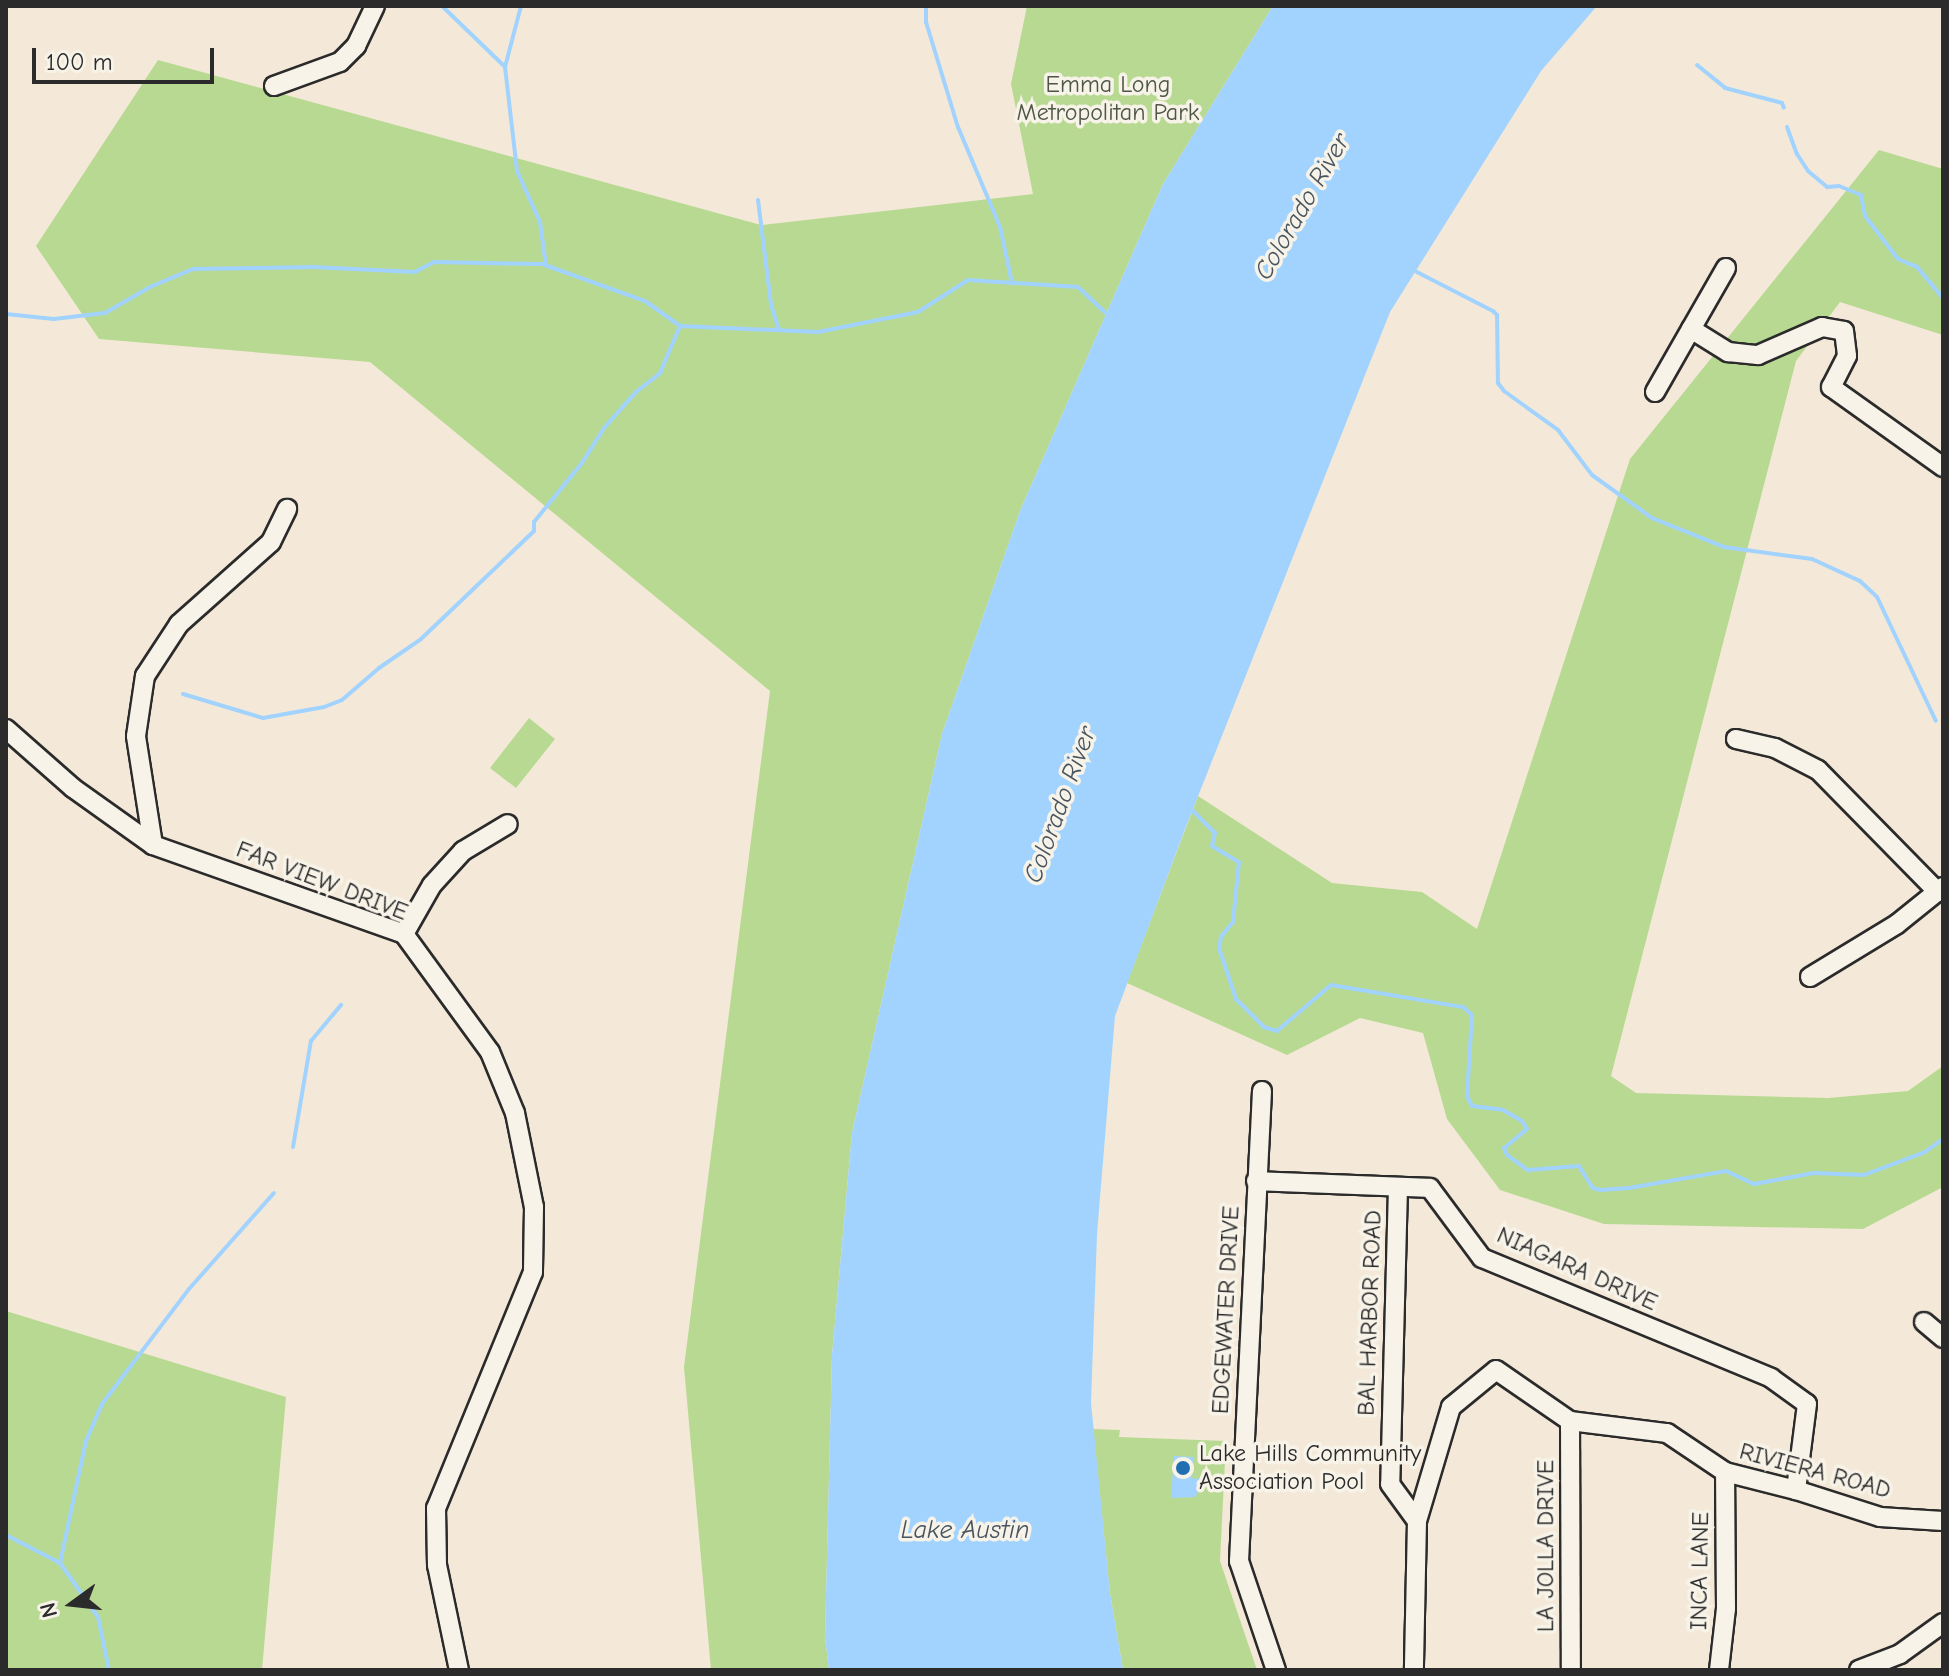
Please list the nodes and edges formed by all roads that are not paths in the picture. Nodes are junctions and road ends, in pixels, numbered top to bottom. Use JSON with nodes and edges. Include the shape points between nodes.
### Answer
{"nodes":[{"id":1,"x":375,"y":6,"type":"edge"},
{"id":2,"x":274,"y":86,"type":"dead end"},
{"id":3,"x":1726,"y":268,"type":"dead end"},
{"id":4,"x":1691,"y":329,"type":"junction"},
{"id":5,"x":1655,"y":392,"type":"dead end"},
{"id":6,"x":1943,"y":467,"type":"edge"},
{"id":7,"x":287,"y":509,"type":"dead end"},
{"id":8,"x":6,"y":729,"type":"edge"},
{"id":9,"x":1736,"y":739,"type":"dead end"},
{"id":10,"x":508,"y":824,"type":"dead end"},
{"id":11,"x":153,"y":845,"type":"junction"},
{"id":12,"x":1940,"y":890,"type":"edge"},
{"id":13,"x":404,"y":934,"type":"junction"},
{"id":14,"x":1810,"y":977,"type":"dead end"},
{"id":15,"x":1262,"y":1091,"type":"dead end"},
{"id":16,"x":1256,"y":1181,"type":"junction"},
{"id":17,"x":1398,"y":1187,"type":"junction"},
{"id":18,"x":1924,"y":1322,"type":"dead end"},
{"id":19,"x":1943,"y":1338,"type":"edge"},
{"id":20,"x":1570,"y":1421,"type":"junction"},
{"id":21,"x":1725,"y":1472,"type":"junction"},
{"id":22,"x":1796,"y":1490,"type":"junction"},
{"id":23,"x":1417,"y":1521,"type":"junction"},
{"id":24,"x":1943,"y":1521,"type":"edge"},
{"id":25,"x":1943,"y":1623,"type":"edge"},
{"id":26,"x":459,"y":1670,"type":"edge"},
{"id":27,"x":1276,"y":1670,"type":"edge"},
{"id":28,"x":1414,"y":1670,"type":"edge"},
{"id":29,"x":1571,"y":1670,"type":"edge"},
{"id":30,"x":1719,"y":1670,"type":"edge"},
{"id":31,"x":1859,"y":1670,"type":"edge"}],
"edges":[{"from":1,"to":2,"type":"street","via":[[356,46],[340,62]]},
{"from":3,"to":4,"type":"street"},
{"from":4,"to":5,"type":"street"},
{"from":4,"to":6,"type":"street","via":[[1728,352],[1758,355],[1822,327],[1844,331],[1847,356],[1831,387]]},
{"from":7,"to":11,"type":"street","via":[[271,542],[179,624],[145,676],[136,736]]},
{"from":8,"to":11,"type":"street","name":"FAR VIEW DRIVE","via":[[73,788]]},
{"from":9,"to":12,"type":"street","via":[[1775,748],[1818,770]]},
{"from":10,"to":13,"type":"street","via":[[463,851],[432,885]]},
{"from":11,"to":13,"type":"street","name":"FAR VIEW DRIVE"},
{"from":12,"to":14,"type":"street","via":[[1897,924]]},
{"from":13,"to":26,"type":"street","name":"FAR VIEW DRIVE","via":[[490,1052],[515,1113],[534,1207],[533,1272],[436,1508],[437,1565]]},
{"from":15,"to":16,"type":"street","name":"EDGEWATER DRIVE"},
{"from":16,"to":17,"type":"street","name":"NIAGARA DRIVE"},
{"from":16,"to":27,"type":"street","name":"EDGEWATER DRIVE","via":[[1239,1561]]},
{"from":17,"to":22,"type":"street","name":"NIAGARA DRIVE","via":[[1430,1188],[1482,1258],[1771,1378],[1807,1404]]},
{"from":17,"to":23,"type":"street","name":"BAL HARBOR ROAD","via":[[1390,1484]]},
{"from":18,"to":19,"type":"street"},
{"from":20,"to":21,"type":"street","name":"RIVIERA ROAD","via":[[1667,1433]]},
{"from":20,"to":23,"type":"street","name":"RIVIERA ROAD","via":[[1496,1370],[1451,1407]]},
{"from":20,"to":29,"type":"street","name":"LA JOLLA DRIVE"},
{"from":21,"to":22,"type":"street","name":"RIVIERA ROAD"},
{"from":21,"to":30,"type":"street","name":"INCA LANE","via":[[1726,1609]]},
{"from":22,"to":24,"type":"street","name":"RIVIERA ROAD","via":[[1880,1517]]},
{"from":23,"to":28,"type":"street"},
{"from":25,"to":31,"type":"street","via":[[1900,1654]]}]}
